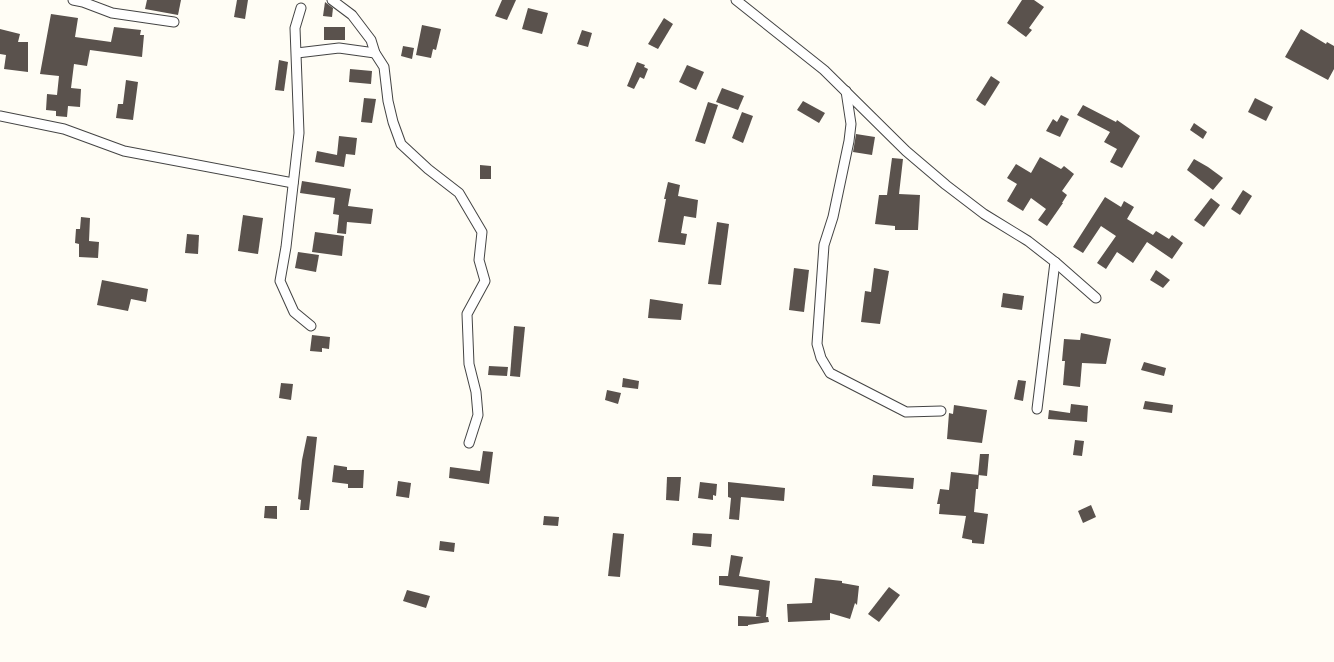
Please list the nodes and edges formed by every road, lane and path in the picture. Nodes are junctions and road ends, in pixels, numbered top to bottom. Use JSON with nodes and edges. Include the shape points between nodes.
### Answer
{"nodes":[{"id":1,"x":73,"y":0,"type":"edge"},
{"id":2,"x":332,"y":0,"type":"edge"},
{"id":3,"x":736,"y":0,"type":"edge"},
{"id":4,"x":301,"y":8,"type":"dead end"},
{"id":5,"x":174,"y":22,"type":"dead end"},
{"id":6,"x":296,"y":53,"type":"junction"},
{"id":7,"x":375,"y":53,"type":"junction"},
{"id":8,"x":846,"y":91,"type":"junction"},
{"id":9,"x":0,"y":116,"type":"edge"},
{"id":10,"x":293,"y":183,"type":"junction"},
{"id":11,"x":1055,"y":262,"type":"junction"},
{"id":12,"x":1096,"y":298,"type":"dead end"},
{"id":13,"x":311,"y":326,"type":"dead end"},
{"id":14,"x":1037,"y":408,"type":"dead end"},
{"id":15,"x":941,"y":411,"type":"dead end"},
{"id":16,"x":469,"y":442,"type":"dead end"}],
"edges":[{"from":1,"to":5,"type":"street","via":[[112,13]]},
{"from":2,"to":7,"type":"street","via":[[352,15],[371,40]]},
{"from":3,"to":8,"type":"street"},
{"from":4,"to":6,"type":"street","via":[[295,28]]},
{"from":6,"to":7,"type":"street","via":[[339,48]]},
{"from":6,"to":10,"type":"street","via":[[299,133]]},
{"from":7,"to":16,"type":"street","via":[[384,67],[388,101],[401,144],[459,193],[482,232],[479,260],[485,281],[467,314],[469,364],[478,415]]},
{"from":8,"to":11,"type":"street","via":[[906,151],[946,184]]},
{"from":8,"to":15,"type":"street","via":[[851,124],[833,217],[824,246],[818,344],[821,358],[830,372],[906,412]]},
{"from":9,"to":10,"type":"street","via":[[64,129],[124,150]]},
{"from":10,"to":13,"type":"street","via":[[280,282],[294,312]]},
{"from":11,"to":12,"type":"street"},
{"from":11,"to":14,"type":"street"}]}
